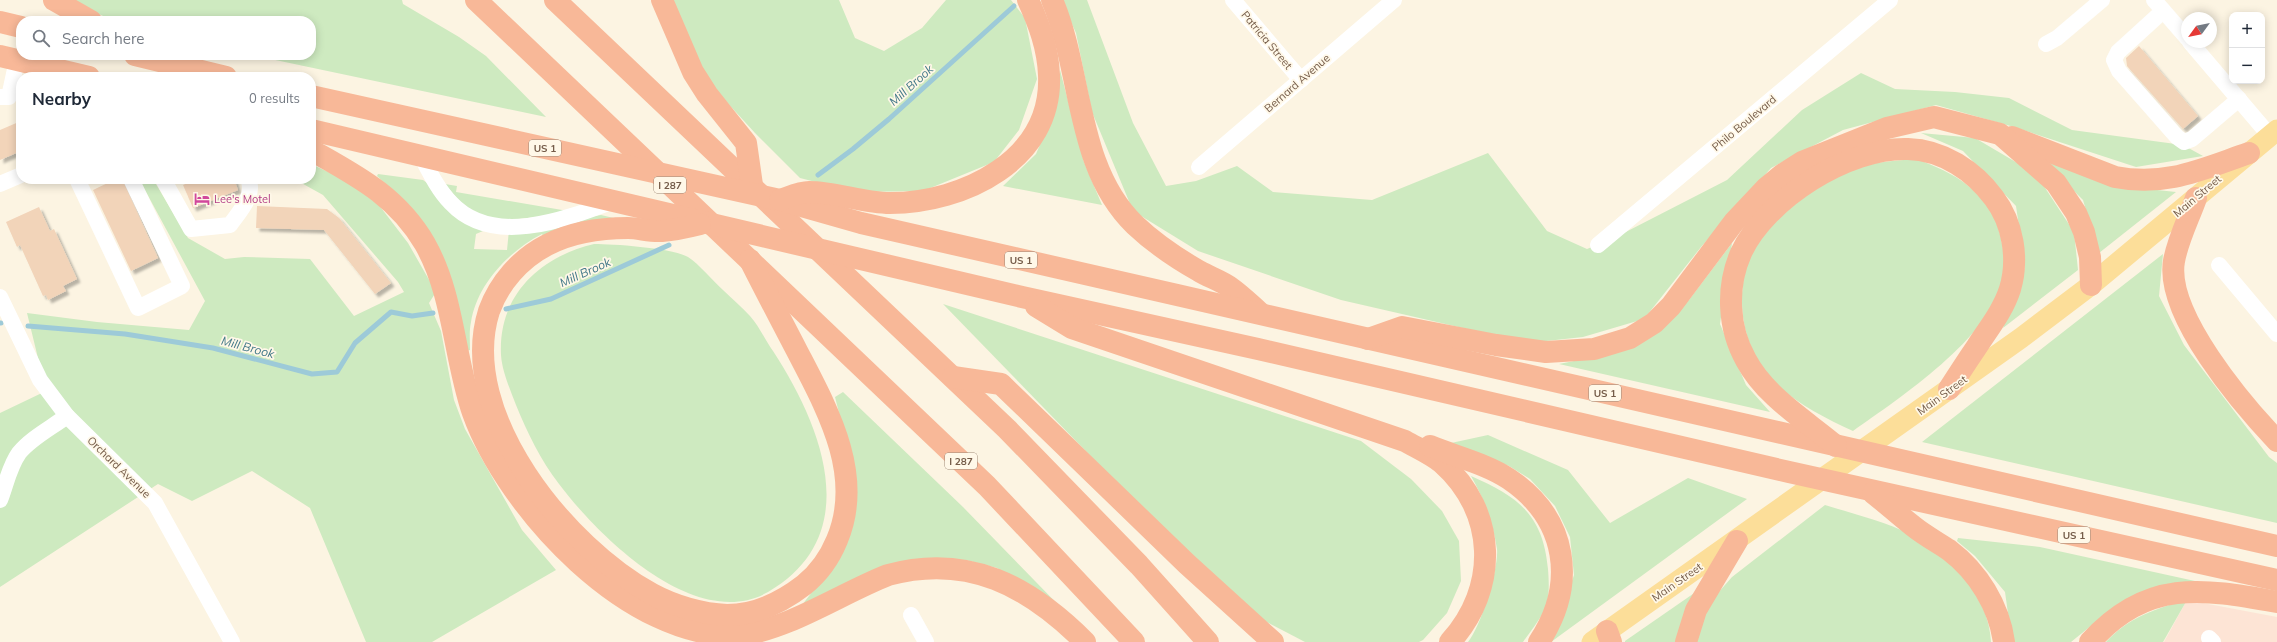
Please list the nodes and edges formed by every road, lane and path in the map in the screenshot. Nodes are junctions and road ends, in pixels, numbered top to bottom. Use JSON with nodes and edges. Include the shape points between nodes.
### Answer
{"nodes":[{"id":1,"x":54,"y":0,"type":"edge"},
{"id":2,"x":476,"y":0,"type":"edge"},
{"id":3,"x":555,"y":0,"type":"edge"},
{"id":4,"x":662,"y":0,"type":"edge"},
{"id":5,"x":1028,"y":0,"type":"edge"},
{"id":6,"x":1052,"y":0,"type":"edge"},
{"id":7,"x":1233,"y":0,"type":"edge"},
{"id":8,"x":1394,"y":0,"type":"edge"},
{"id":9,"x":1890,"y":0,"type":"edge"},
{"id":10,"x":2102,"y":0,"type":"edge"},
{"id":11,"x":2159,"y":5,"type":"edge"},
{"id":12,"x":82,"y":16,"type":"edge"},
{"id":13,"x":0,"y":22,"type":"edge"},
{"id":14,"x":16,"y":26,"type":"edge"},
{"id":15,"x":2181,"y":31,"type":"edge"},
{"id":16,"x":2046,"y":44,"type":"dead end"},
{"id":17,"x":2195,"y":48,"type":"edge"},
{"id":18,"x":9,"y":58,"type":"edge"},
{"id":19,"x":18,"y":60,"type":"edge"},
{"id":20,"x":156,"y":60,"type":"edge"},
{"id":21,"x":192,"y":60,"type":"edge"},
{"id":22,"x":69,"y":72,"type":"edge"},
{"id":23,"x":205,"y":72,"type":"edge"},
{"id":24,"x":214,"y":72,"type":"edge"},
{"id":25,"x":1300,"y":80,"type":"junction"},
{"id":26,"x":0,"y":97,"type":"edge"},
{"id":27,"x":316,"y":97,"type":"edge"},
{"id":28,"x":2239,"y":98,"type":"junction"},
{"id":29,"x":316,"y":131,"type":"edge"},
{"id":30,"x":2273,"y":133,"type":"edge"},
{"id":31,"x":2000,"y":134,"type":"junction"},
{"id":32,"x":316,"y":153,"type":"edge"},
{"id":33,"x":2249,"y":153,"type":"junction"},
{"id":34,"x":420,"y":154,"type":"junction"},
{"id":35,"x":1199,"y":167,"type":"dead end"},
{"id":36,"x":16,"y":177,"type":"edge"},
{"id":37,"x":0,"y":184,"type":"edge"},
{"id":38,"x":79,"y":184,"type":"edge"},
{"id":39,"x":133,"y":184,"type":"edge"},
{"id":40,"x":166,"y":184,"type":"edge"},
{"id":41,"x":250,"y":184,"type":"edge"},
{"id":42,"x":755,"y":189,"type":"junction"},
{"id":43,"x":2196,"y":198,"type":"junction"},
{"id":44,"x":780,"y":200,"type":"junction"},
{"id":45,"x":614,"y":201,"type":"junction"},
{"id":46,"x":712,"y":222,"type":"junction"},
{"id":47,"x":1598,"y":245,"type":"dead end"},
{"id":48,"x":2219,"y":265,"type":"dead end"},
{"id":49,"x":2091,"y":285,"type":"junction"},
{"id":50,"x":772,"y":287,"type":"junction"},
{"id":51,"x":0,"y":297,"type":"edge"},
{"id":52,"x":1022,"y":297,"type":"junction"},
{"id":53,"x":1263,"y":315,"type":"junction"},
{"id":54,"x":2277,"y":334,"type":"edge"},
{"id":55,"x":1368,"y":339,"type":"junction"},
{"id":56,"x":953,"y":377,"type":"junction"},
{"id":57,"x":1950,"y":389,"type":"junction"},
{"id":58,"x":67,"y":416,"type":"junction"},
{"id":59,"x":1405,"y":441,"type":"junction"},
{"id":60,"x":2277,"y":441,"type":"edge"},
{"id":61,"x":1840,"y":449,"type":"junction"},
{"id":62,"x":1870,"y":490,"type":"junction"},
{"id":63,"x":0,"y":500,"type":"edge"},
{"id":64,"x":1737,"y":541,"type":"junction"},
{"id":65,"x":2277,"y":546,"type":"edge"},
{"id":66,"x":2277,"y":580,"type":"edge"},
{"id":67,"x":2277,"y":602,"type":"edge"},
{"id":68,"x":911,"y":615,"type":"dead end"},
{"id":69,"x":1604,"y":638,"type":"edge"},
{"id":70,"x":232,"y":642,"type":"edge"},
{"id":71,"x":926,"y":642,"type":"edge"},
{"id":72,"x":1085,"y":642,"type":"edge"},
{"id":73,"x":1134,"y":642,"type":"edge"},
{"id":74,"x":1208,"y":642,"type":"edge"},
{"id":75,"x":1273,"y":642,"type":"edge"},
{"id":76,"x":1450,"y":642,"type":"edge"},
{"id":77,"x":1539,"y":642,"type":"edge"},
{"id":78,"x":1686,"y":642,"type":"edge"},
{"id":79,"x":2004,"y":642,"type":"edge"},
{"id":80,"x":2090,"y":642,"type":"edge"}],
"edges":[{"from":1,"to":12,"type":"highway"},
{"from":2,"to":50,"type":"highway","number":"I 287","via":[[750,260]]},
{"from":3,"to":42,"type":"highway"},
{"from":4,"to":42,"type":"highway","via":[[693,72],[746,143]]},
{"from":5,"to":44,"type":"highway","via":[[1040,26],[1046,50],[1050,76],[1047,97],[1042,118],[1031,137],[1002,170],[972,187],[926,200],[890,203],[808,192]]},
{"from":6,"to":53,"type":"highway","via":[[1066,40],[1092,150],[1100,173],[1115,200],[1134,224],[1152,240],[1194,268],[1231,287]]},
{"from":7,"to":25,"type":"street","name":"Patricia Street"},
{"from":8,"to":25,"type":"street","name":"Bernard Avenue"},
{"from":9,"to":47,"type":"street","name":"Philo Boulevard"},
{"from":10,"to":16,"type":"street","via":[[2057,38]]},
{"from":11,"to":15,"type":"street"},
{"from":11,"to":28,"type":"street","via":[[2118,52],[2114,60],[2119,71],[2184,142],[2192,139]]},
{"from":13,"to":14,"type":"highway"},
{"from":17,"to":28,"type":"street"},
{"from":18,"to":26,"type":"street","via":[[9,97]]},
{"from":19,"to":22,"type":"highway"},
{"from":20,"to":23,"type":"highway"},
{"from":21,"to":24,"type":"highway"},
{"from":25,"to":35,"type":"street","name":"Bernard Avenue"},
{"from":27,"to":44,"type":"highway","number":"US 1"},
{"from":28,"to":30,"type":"street"},
{"from":29,"to":34,"type":"highway","number":"US 1"},
{"from":30,"to":33,"type":"main road","name":"Main Street"},
{"from":31,"to":33,"type":"highway","via":[[2129,180],[2178,177]]},
{"from":31,"to":49,"type":"highway","via":[[2046,172],[2066,195],[2084,232],[2090,257]]},
{"from":31,"to":55,"type":"highway","via":[[1934,117],[1886,128],[1802,162],[1772,184],[1734,222],[1683,292],[1654,323],[1630,338],[1613,344],[1562,352],[1529,350],[1402,327]]},
{"from":32,"to":72,"type":"highway","via":[[375,188],[412,225],[436,267],[472,410],[482,436],[498,465],[516,494],[554,540],[580,565],[630,604],[653,618],[703,634],[743,634],[782,623],[888,575],[933,567],[953,568],[997,579],[1035,600]]},
{"from":33,"to":43,"type":"main road","name":"Main Street"},
{"from":34,"to":45,"type":"highway","number":"US 1"},
{"from":34,"to":45,"type":"street","via":[[451,203],[460,211],[483,222],[523,227],[571,217]]},
{"from":36,"to":37,"type":"street"},
{"from":38,"to":39,"type":"street","via":[[138,308],[182,286]]},
{"from":40,"to":41,"type":"street","via":[[191,229],[230,225],[248,198]]},
{"from":42,"to":56,"type":"highway"},
{"from":43,"to":49,"type":"main road","name":"Main Street"},
{"from":43,"to":60,"type":"highway","via":[[2174,261],[2177,296],[2198,338],[2218,369],[2240,400]]},
{"from":44,"to":53,"type":"highway","number":"US 1","via":[[861,223]]},
{"from":45,"to":46,"type":"highway","number":"US 1"},
{"from":46,"to":50,"type":"highway","via":[[660,231],[631,228],[587,232],[546,246],[523,262],[503,282],[490,308],[483,343],[483,365],[488,392],[498,420],[521,464],[548,503],[596,554],[630,581],[655,596],[705,612],[728,614],[761,610],[792,594],[809,581],[824,564],[844,518],[845,470],[833,424]]},
{"from":46,"to":52,"type":"highway","number":"US 1"},
{"from":48,"to":54,"type":"street"},
{"from":49,"to":57,"type":"main road","name":"Main Street"},
{"from":50,"to":73,"type":"highway","number":"I 287","via":[[987,486]]},
{"from":51,"to":58,"type":"street","name":"Orchard Avenue","via":[[40,380]]},
{"from":52,"to":59,"type":"highway","via":[[1072,328]]},
{"from":52,"to":62,"type":"highway","number":"US 1"},
{"from":53,"to":55,"type":"highway","number":"US 1"},
{"from":55,"to":61,"type":"highway","number":"US 1"},
{"from":56,"to":74,"type":"highway","via":[[1074,497]]},
{"from":56,"to":75,"type":"highway","via":[[1001,384],[1187,564]]},
{"from":57,"to":61,"type":"highway","via":[[1991,326],[2010,289],[2013,274],[2012,237],[1999,204],[1971,173],[1952,161],[1932,154],[1908,149],[1875,153],[1832,168],[1794,192],[1775,208],[1746,243],[1732,280],[1731,298],[1735,335],[1746,361],[1774,395]]},
{"from":57,"to":64,"type":"main road","name":"Main Street"},
{"from":58,"to":63,"type":"street","via":[[20,453]]},
{"from":58,"to":70,"type":"street","name":"Orchard Avenue","via":[[155,503]]},
{"from":59,"to":76,"type":"highway","via":[[1441,462],[1455,476],[1466,490],[1483,532],[1486,566],[1477,601],[1464,626]]},
{"from":59,"to":77,"type":"highway","via":[[1420,442],[1507,478],[1534,500],[1544,514],[1559,550],[1562,584],[1556,611]]},
{"from":61,"to":65,"type":"highway","number":"US 1"},
{"from":62,"to":66,"type":"highway","number":"US 1"},
{"from":62,"to":79,"type":"highway","via":[[1914,527],[1950,552],[1979,580],[2000,622]]},
{"from":64,"to":69,"type":"main road","name":"Main Street"},
{"from":64,"to":78,"type":"highway","via":[[1696,610]]},
{"from":67,"to":80,"type":"highway","via":[[2199,590],[2169,594],[2149,599],[2132,608],[2103,627]]},
{"from":68,"to":71,"type":"street"}]}
